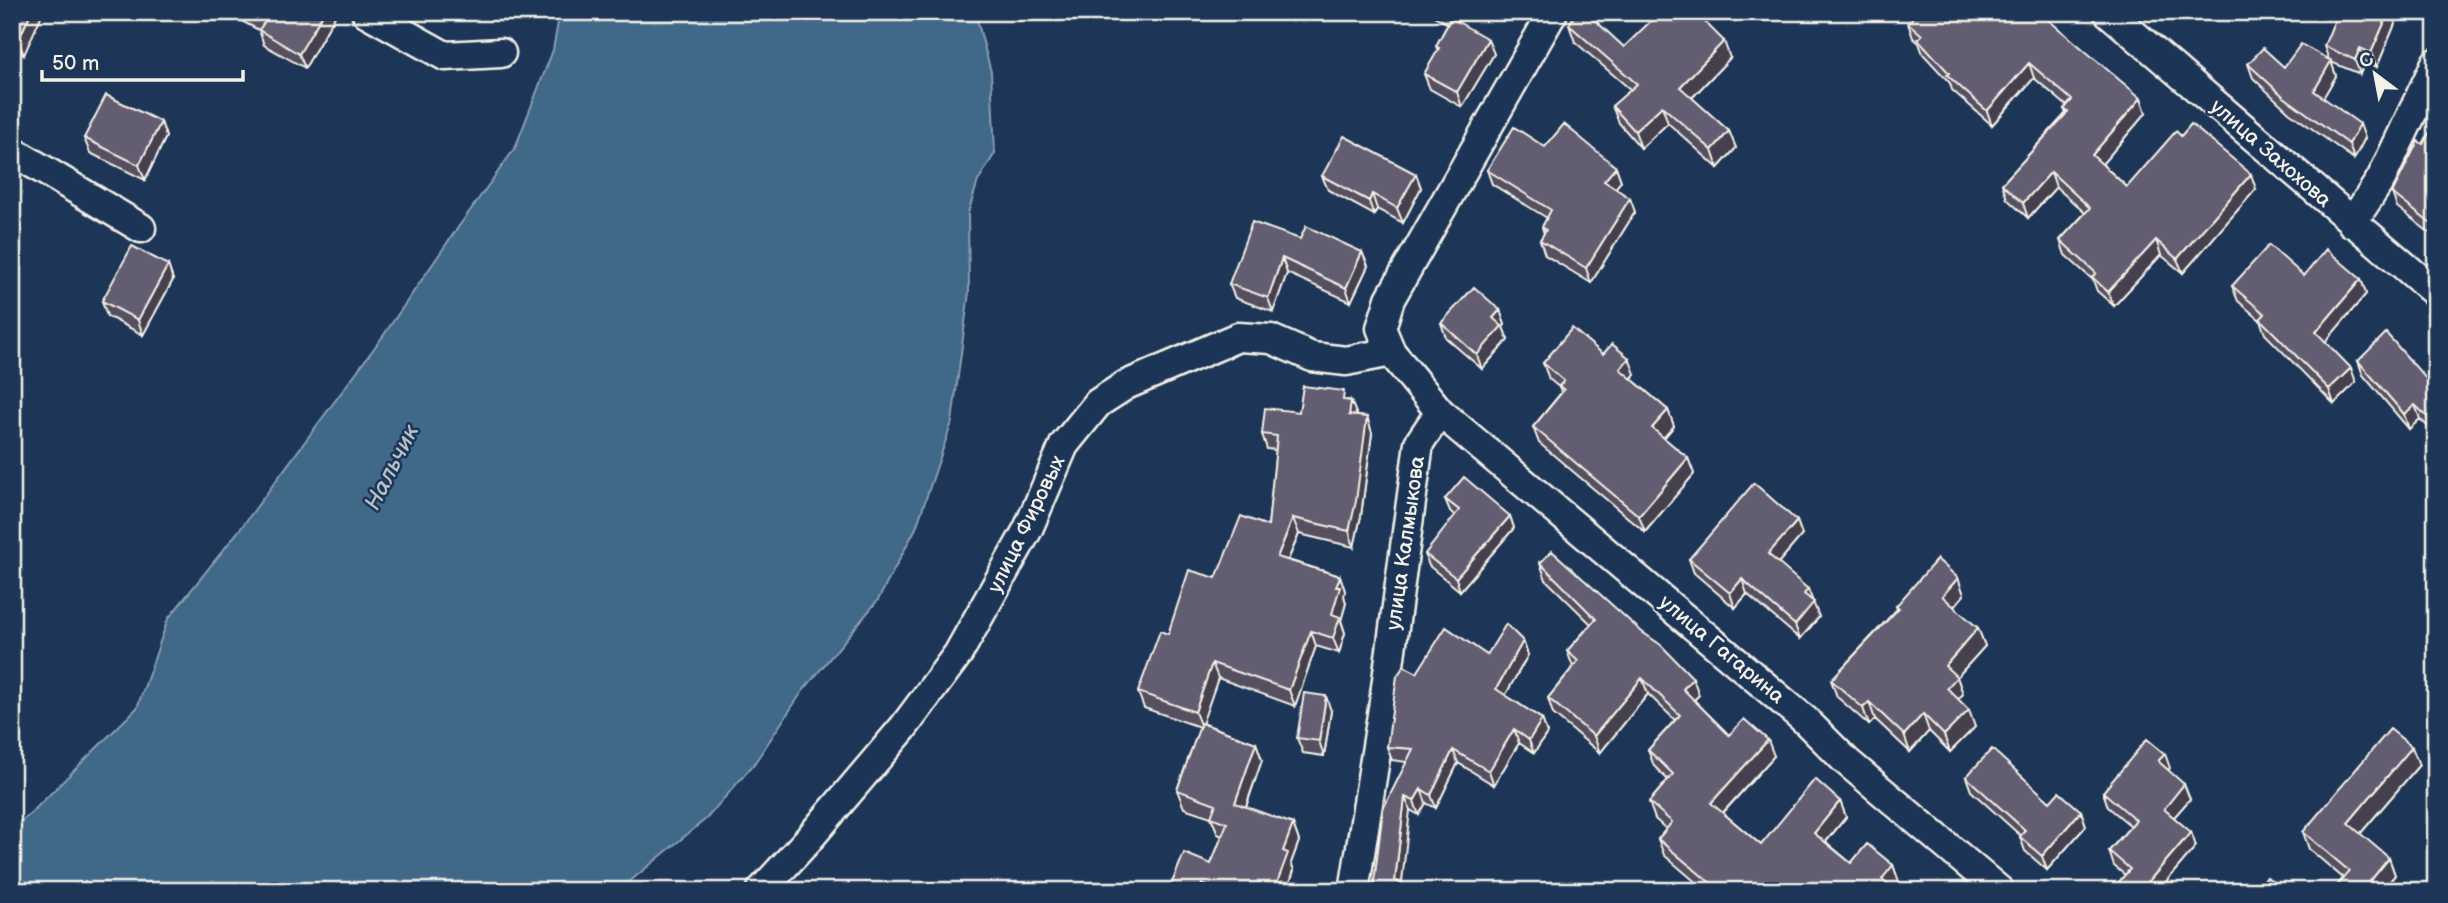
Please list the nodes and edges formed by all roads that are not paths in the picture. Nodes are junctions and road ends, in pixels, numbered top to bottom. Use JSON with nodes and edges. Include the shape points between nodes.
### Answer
{"nodes":[{"id":1,"x":366,"y":12,"type":"edge"},
{"id":2,"x":1553,"y":12,"type":"edge"},
{"id":3,"x":2108,"y":12,"type":"edge"},
{"id":4,"x":501,"y":53,"type":"dead end"},
{"id":5,"x":2436,"y":63,"type":"edge"},
{"id":6,"x":12,"y":151,"type":"edge"},
{"id":7,"x":2352,"y":223,"type":"junction"},
{"id":8,"x":141,"y":228,"type":"dead end"},
{"id":9,"x":2436,"y":293,"type":"edge"},
{"id":10,"x":1391,"y":352,"type":"junction"},
{"id":11,"x":1440,"y":412,"type":"junction"},
{"id":12,"x":761,"y":891,"type":"edge"},
{"id":13,"x":1354,"y":891,"type":"edge"},
{"id":14,"x":2000,"y":891,"type":"edge"}],
"edges":[{"from":1,"to":4,"type":"street","via":[[445,57]]},
{"from":2,"to":10,"type":"street","via":[[1391,299],[1381,328]]},
{"from":3,"to":7,"type":"street","name":"улица Захохова"},
{"from":5,"to":7,"type":"street","via":[[2381,179]]},
{"from":6,"to":8,"type":"street"},
{"from":7,"to":9,"type":"street","name":"улица Захохова"},
{"from":10,"to":11,"type":"street"},
{"from":10,"to":12,"type":"street","name":"улица Фировых","via":[[1346,361],[1312,357],[1271,339],[1238,337],[1126,385],[1098,403],[1064,445],[1028,529],[958,654],[894,738]]},
{"from":11,"to":13,"type":"street","name":"улица Калмыкова","via":[[1419,443]]},
{"from":11,"to":14,"type":"street","name":"улица Гагарина"}]}
